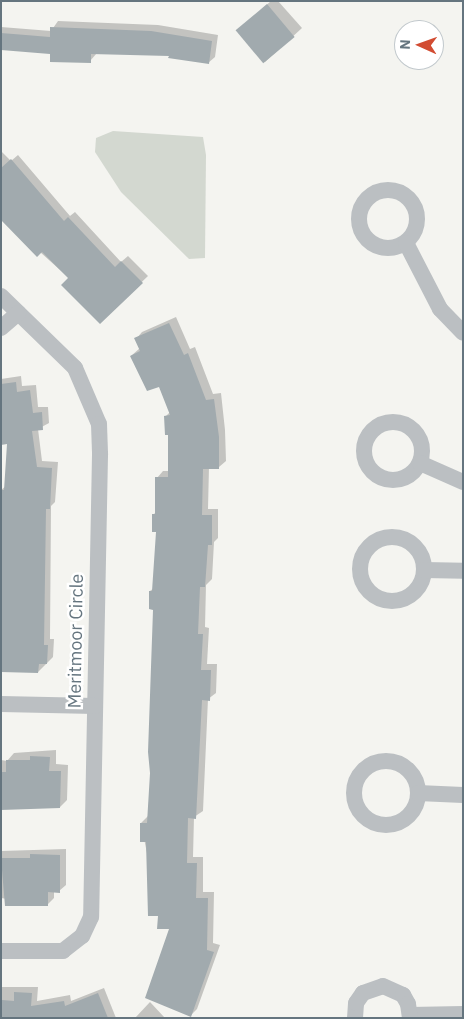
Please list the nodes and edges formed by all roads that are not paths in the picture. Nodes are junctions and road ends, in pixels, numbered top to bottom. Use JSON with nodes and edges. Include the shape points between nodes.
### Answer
{"nodes":[{"id":1,"x":406,"y":243,"type":"dead end"},
{"id":2,"x":1,"y":296,"type":"edge"},
{"id":3,"x":18,"y":314,"type":"junction"},
{"id":4,"x":1,"y":328,"type":"edge"},
{"id":5,"x":463,"y":332,"type":"edge"},
{"id":6,"x":420,"y":463,"type":"dead end"},
{"id":7,"x":463,"y":482,"type":"edge"},
{"id":8,"x":424,"y":570,"type":"dead end"},
{"id":9,"x":463,"y":571,"type":"edge"},
{"id":10,"x":1,"y":704,"type":"edge"},
{"id":11,"x":95,"y":706,"type":"junction"},
{"id":12,"x":418,"y":793,"type":"dead end"},
{"id":13,"x":463,"y":795,"type":"edge"},
{"id":14,"x":1,"y":952,"type":"edge"},
{"id":15,"x":463,"y":1014,"type":"edge"},
{"id":16,"x":410,"y":1016,"type":"edge"},
{"id":17,"x":355,"y":1018,"type":"edge"}],
"edges":[{"from":1,"to":5,"type":"street","via":[[440,309]]},
{"from":2,"to":3,"type":"street","name":"Meritmoor Circle"},
{"from":3,"to":4,"type":"street"},
{"from":3,"to":11,"type":"street","name":"Meritmoor Circle","via":[[75,368],[100,424]]},
{"from":6,"to":7,"type":"street"},
{"from":8,"to":9,"type":"street"},
{"from":10,"to":11,"type":"street"},
{"from":11,"to":14,"type":"street","name":"Meritmoor Circle","via":[[91,917],[82,936],[63,951]]},
{"from":12,"to":13,"type":"street"},
{"from":15,"to":16,"type":"street"},
{"from":16,"to":17,"type":"street","via":[[403,994],[383,986],[363,993],[356,1003]]}]}
